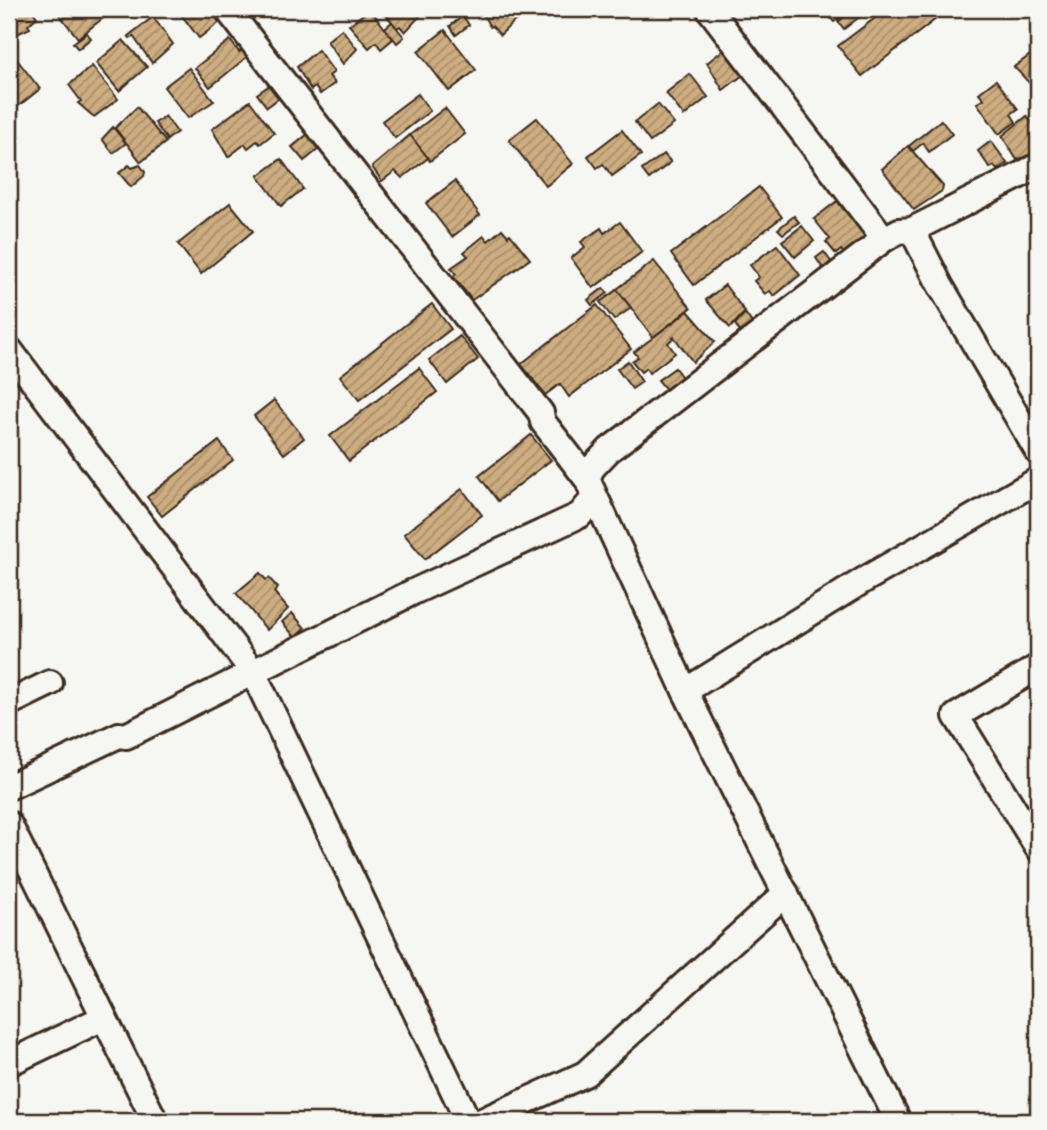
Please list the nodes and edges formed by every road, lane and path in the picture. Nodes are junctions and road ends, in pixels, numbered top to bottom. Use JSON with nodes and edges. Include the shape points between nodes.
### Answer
{"nodes":[{"id":1,"x":227,"y":9,"type":"edge"},
{"id":2,"x":709,"y":9,"type":"edge"},
{"id":3,"x":1038,"y":166,"type":"edge"},
{"id":4,"x":912,"y":230,"type":"junction"},
{"id":5,"x":884,"y":239,"type":"junction"},
{"id":6,"x":9,"y":349,"type":"edge"},
{"id":7,"x":1038,"y":452,"type":"edge"},
{"id":8,"x":1038,"y":480,"type":"edge"},
{"id":9,"x":590,"y":489,"type":"junction"},
{"id":10,"x":1038,"y":667,"type":"edge"},
{"id":11,"x":253,"y":672,"type":"junction"},
{"id":12,"x":51,"y":683,"type":"dead end"},
{"id":13,"x":685,"y":691,"type":"junction"},
{"id":14,"x":9,"y":703,"type":"edge"},
{"id":15,"x":9,"y":787,"type":"edge"},
{"id":16,"x":9,"y":824,"type":"edge"},
{"id":17,"x":1038,"y":848,"type":"edge"},
{"id":18,"x":786,"y":893,"type":"junction"},
{"id":19,"x":103,"y":1018,"type":"junction"},
{"id":20,"x":9,"y":1063,"type":"edge"},
{"id":21,"x":155,"y":1121,"type":"edge"},
{"id":22,"x":468,"y":1121,"type":"edge"},
{"id":23,"x":482,"y":1121,"type":"edge"},
{"id":24,"x":898,"y":1121,"type":"edge"}],
"edges":[{"from":1,"to":9,"type":"street","via":[[533,402]]},
{"from":2,"to":5,"type":"street"},
{"from":3,"to":4,"type":"street"},
{"from":4,"to":5,"type":"street"},
{"from":4,"to":7,"type":"street"},
{"from":5,"to":9,"type":"street","via":[[609,450],[592,468]]},
{"from":6,"to":11,"type":"street"},
{"from":8,"to":13,"type":"street"},
{"from":9,"to":11,"type":"street","via":[[580,515]]},
{"from":9,"to":13,"type":"street"},
{"from":10,"to":17,"type":"street","via":[[956,716]]},
{"from":11,"to":15,"type":"street","via":[[126,736],[119,735]]},
{"from":11,"to":22,"type":"street"},
{"from":12,"to":14,"type":"street"},
{"from":13,"to":18,"type":"street"},
{"from":16,"to":19,"type":"street"},
{"from":18,"to":23,"type":"street","via":[[584,1074]]},
{"from":18,"to":24,"type":"street"},
{"from":19,"to":20,"type":"street"},
{"from":19,"to":21,"type":"street"}]}
